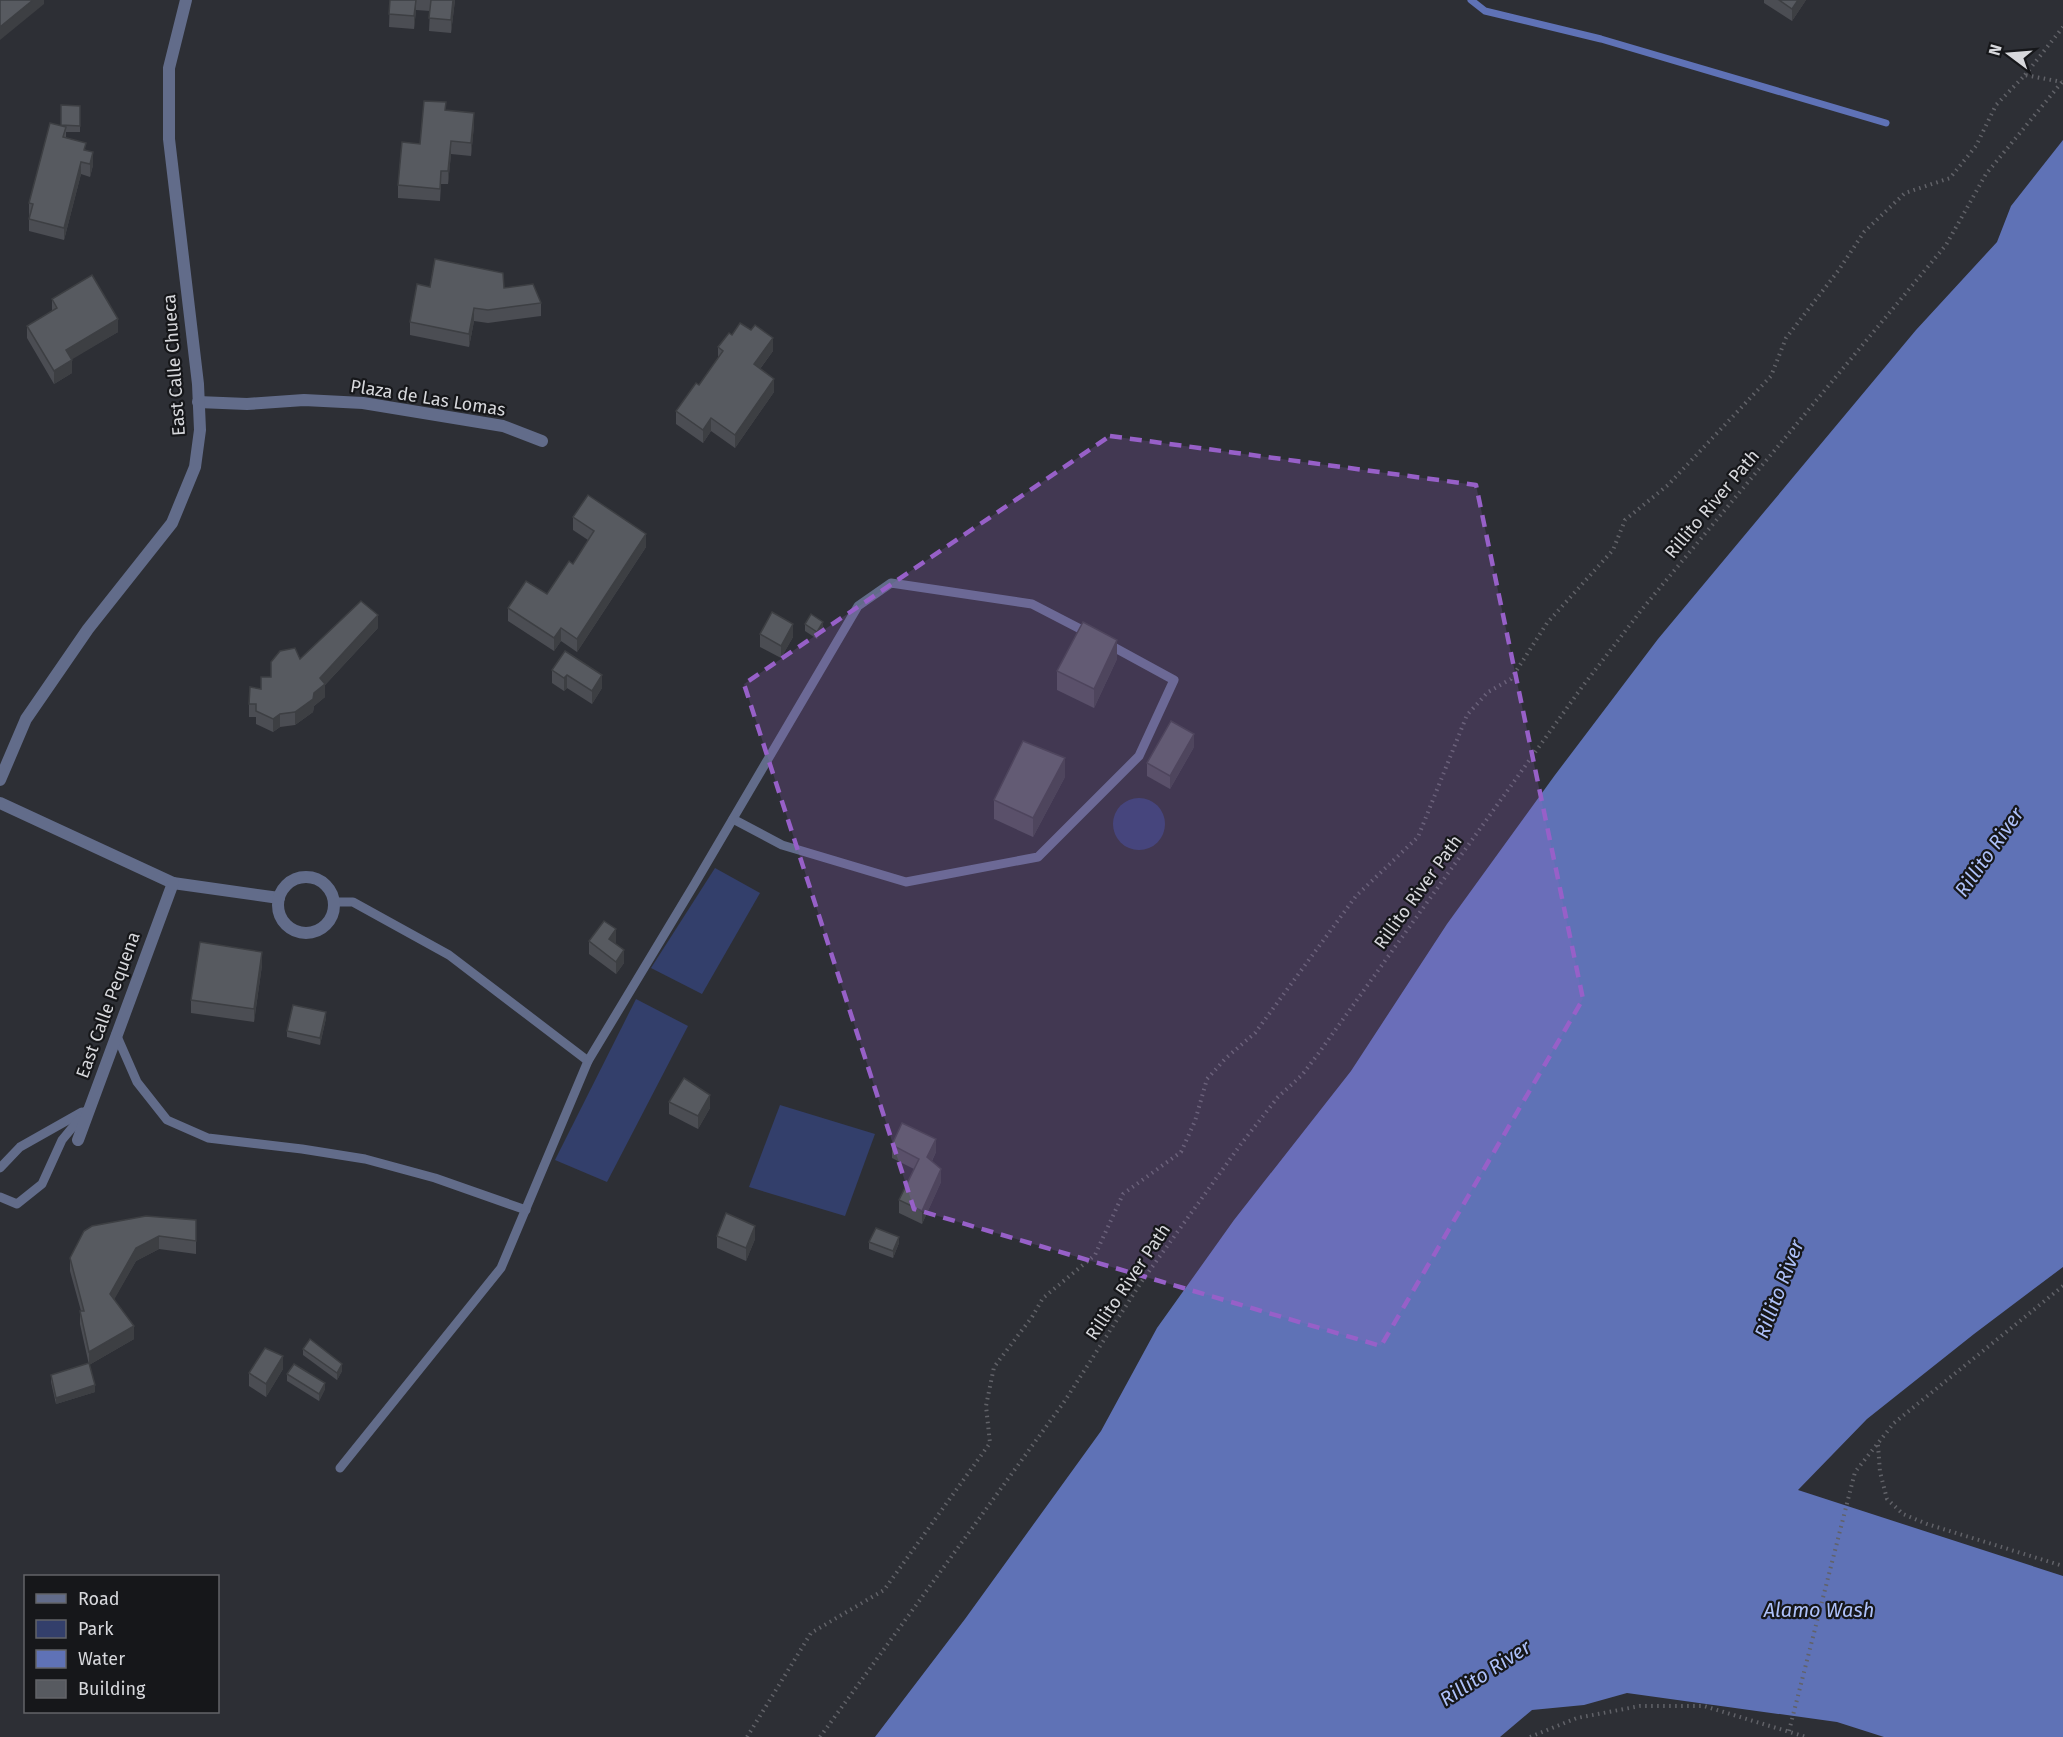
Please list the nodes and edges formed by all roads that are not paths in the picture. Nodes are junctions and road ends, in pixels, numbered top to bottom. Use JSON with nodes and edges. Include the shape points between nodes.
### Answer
{"nodes":[{"id":1,"x":186,"y":0,"type":"edge"},
{"id":2,"x":198,"y":402,"type":"junction"},
{"id":3,"x":542,"y":441,"type":"dead end"},
{"id":4,"x":0,"y":780,"type":"edge"},
{"id":5,"x":0,"y":803,"type":"edge"},
{"id":6,"x":733,"y":819,"type":"junction"},
{"id":7,"x":173,"y":883,"type":"junction"},
{"id":8,"x":279,"y":898,"type":"junction"},
{"id":9,"x":334,"y":902,"type":"junction"},
{"id":10,"x":116,"y":1034,"type":"junction"},
{"id":11,"x":588,"y":1061,"type":"junction"},
{"id":12,"x":89,"y":1109,"type":"junction"},
{"id":13,"x":78,"y":1140,"type":"dead end"},
{"id":14,"x":0,"y":1168,"type":"edge"},
{"id":15,"x":0,"y":1197,"type":"edge"},
{"id":16,"x":525,"y":1210,"type":"junction"},
{"id":17,"x":340,"y":1468,"type":"dead end"}],
"edges":[{"from":1,"to":2,"type":"street","name":"East Calle Chueca","via":[[169,68],[169,139]]},
{"from":2,"to":3,"type":"street","name":"Plaza de Las Lomas","via":[[363,403],[503,426]]},
{"from":2,"to":4,"type":"street","name":"East Calle Chueca","via":[[200,430],[195,467],[172,523],[88,629],[26,718]]},
{"from":5,"to":7,"type":"street"},
{"from":6,"to":6,"type":"lane","via":[[782,845],[906,882],[1038,857],[1139,756],[1174,680],[1032,604],[891,583],[858,606]]},
{"from":6,"to":11,"type":"lane"},
{"from":7,"to":8,"type":"street"},
{"from":7,"to":10,"type":"street","name":"East Calle Pequena"},
{"from":8,"to":9,"type":"street","via":[[291,882],[309,877],[326,885]]},
{"from":8,"to":9,"type":"street","via":[[280,915],[291,929],[300,932],[325,926],[334,911]]},
{"from":9,"to":11,"type":"lane","via":[[353,902],[449,955]]},
{"from":10,"to":12,"type":"street","name":"East Calle Pequena"},
{"from":10,"to":16,"type":"lane","via":[[137,1082],[167,1120],[198,1134],[365,1159]]},
{"from":11,"to":16,"type":"lane"},
{"from":12,"to":13,"type":"street","name":"East Calle Pequena"},
{"from":12,"to":14,"type":"lane","via":[[20,1147]]},
{"from":12,"to":15,"type":"lane","via":[[62,1140],[42,1184],[17,1204]]},
{"from":16,"to":17,"type":"lane","via":[[501,1268]]}]}
